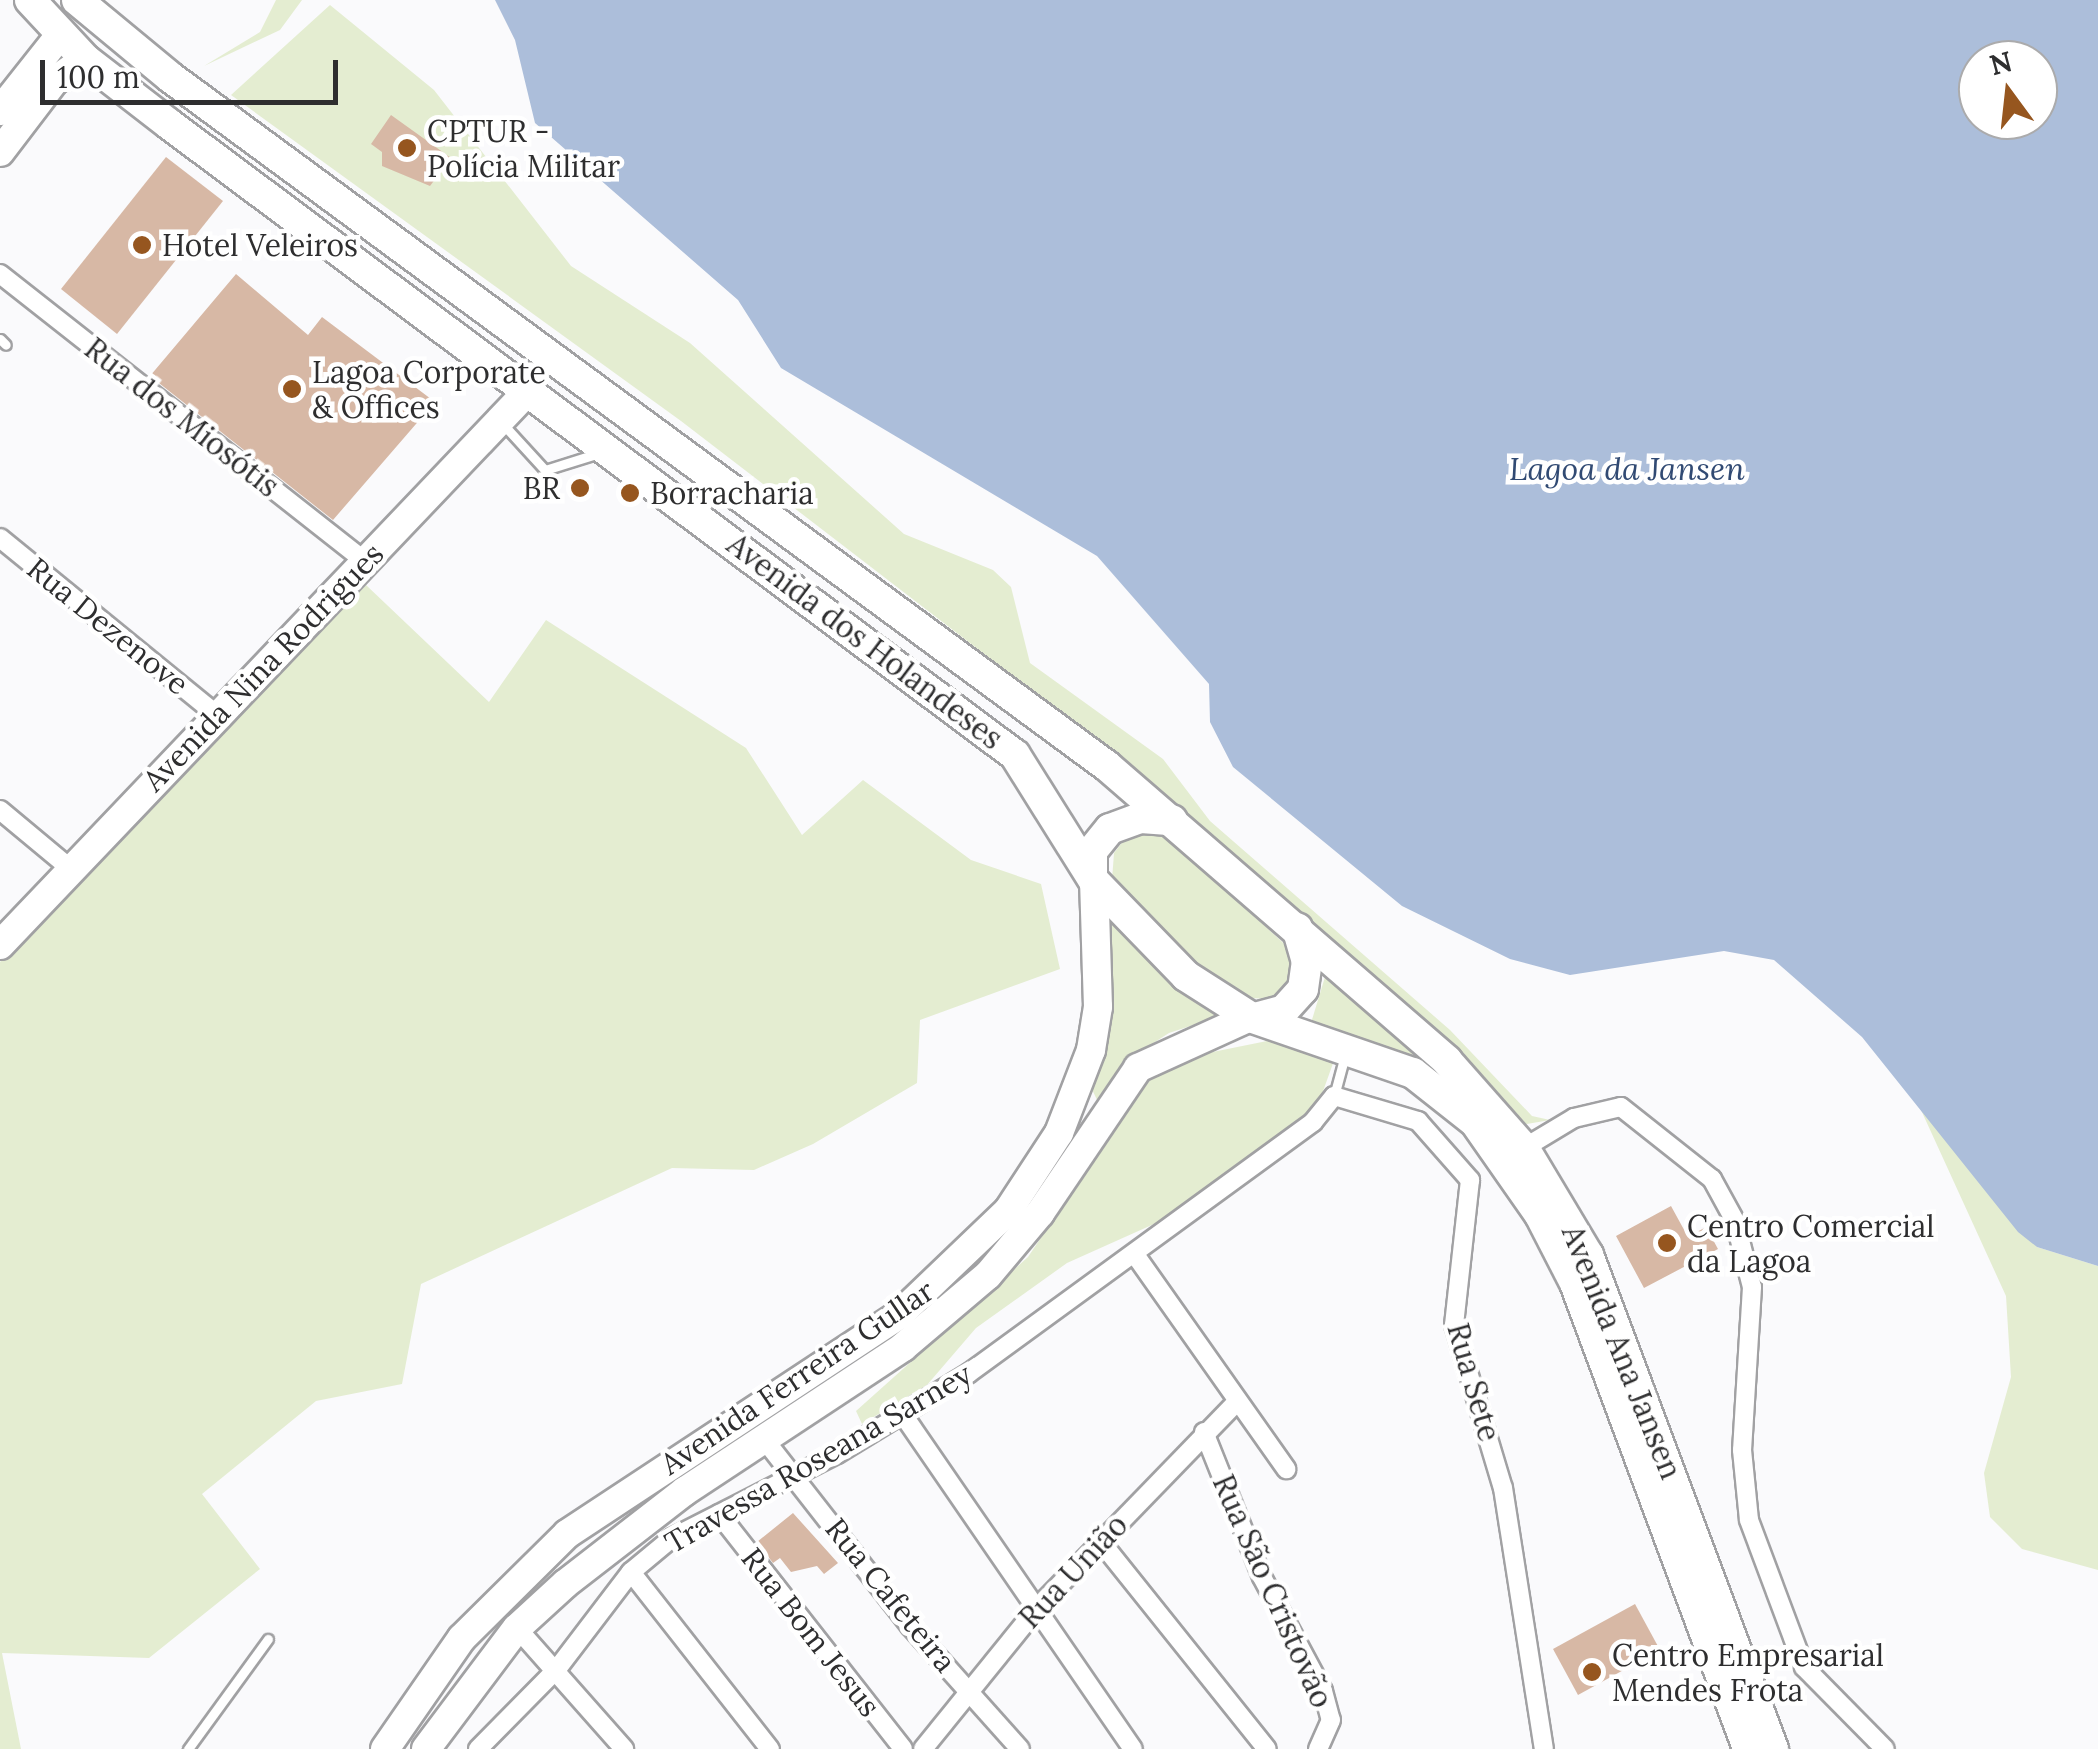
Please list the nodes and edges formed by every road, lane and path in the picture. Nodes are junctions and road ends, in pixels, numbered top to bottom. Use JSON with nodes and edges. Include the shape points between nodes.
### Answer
{"nodes":[{"id":1,"x":30,"y":0,"type":"edge"},
{"id":2,"x":77,"y":0,"type":"edge"},
{"id":3,"x":60,"y":34,"type":"junction"},
{"id":4,"x":85,"y":59,"type":"junction"},
{"id":5,"x":0,"y":111,"type":"edge"},
{"id":6,"x":1,"y":148,"type":"edge"},
{"id":7,"x":0,"y":274,"type":"edge"},
{"id":8,"x":528,"y":391,"type":"junction"},
{"id":9,"x":499,"y":420,"type":"junction"},
{"id":10,"x":607,"y":450,"type":"junction"},
{"id":11,"x":0,"y":538,"type":"edge"},
{"id":12,"x":364,"y":560,"type":"junction"},
{"id":13,"x":861,"y":584,"type":"junction"},
{"id":14,"x":216,"y":714,"type":"junction"},
{"id":15,"x":0,"y":810,"type":"edge"},
{"id":16,"x":1172,"y":820,"type":"junction"},
{"id":17,"x":72,"y":870,"type":"junction"},
{"id":18,"x":1093,"y":879,"type":"junction"},
{"id":19,"x":1296,"y":928,"type":"junction"},
{"id":20,"x":0,"y":945,"type":"edge"},
{"id":21,"x":1252,"y":1018,"type":"junction"},
{"id":22,"x":1347,"y":1048,"type":"junction"},
{"id":23,"x":1334,"y":1096,"type":"junction"},
{"id":24,"x":1524,"y":1148,"type":"junction"},
{"id":25,"x":1136,"y":1256,"type":"junction"},
{"id":26,"x":774,"y":1397,"type":"junction"},
{"id":27,"x":1236,"y":1404,"type":"junction"},
{"id":28,"x":904,"y":1416,"type":"junction"},
{"id":29,"x":792,"y":1421,"type":"junction"},
{"id":30,"x":1204,"y":1432,"type":"junction"},
{"id":31,"x":764,"y":1439,"type":"junction"},
{"id":32,"x":1286,"y":1468,"type":"dead end"},
{"id":33,"x":795,"y":1476,"type":"junction"},
{"id":34,"x":719,"y":1514,"type":"junction"},
{"id":35,"x":1101,"y":1542,"type":"junction"},
{"id":36,"x":631,"y":1572,"type":"junction"},
{"id":37,"x":1040,"y":1606,"type":"junction"},
{"id":38,"x":517,"y":1628,"type":"junction"},
{"id":39,"x":268,"y":1639,"type":"dead end"},
{"id":40,"x":557,"y":1669,"type":"junction"},
{"id":41,"x":970,"y":1689,"type":"junction"},
{"id":42,"x":188,"y":1749,"type":"edge"},
{"id":43,"x":385,"y":1749,"type":"edge"},
{"id":44,"x":426,"y":1749,"type":"edge"},
{"id":45,"x":478,"y":1749,"type":"edge"},
{"id":46,"x":624,"y":1749,"type":"edge"},
{"id":47,"x":770,"y":1749,"type":"edge"},
{"id":48,"x":904,"y":1749,"type":"edge"},
{"id":49,"x":923,"y":1749,"type":"edge"},
{"id":50,"x":1020,"y":1749,"type":"edge"},
{"id":51,"x":1133,"y":1749,"type":"edge"},
{"id":52,"x":1267,"y":1749,"type":"edge"},
{"id":53,"x":1318,"y":1749,"type":"edge"},
{"id":54,"x":1544,"y":1749,"type":"edge"},
{"id":55,"x":1748,"y":1749,"type":"edge"},
{"id":56,"x":1773,"y":1749,"type":"edge"},
{"id":57,"x":1885,"y":1749,"type":"edge"}],
"edges":[{"from":1,"to":3,"type":"main road","name":"Avenida dos Holandeses"},
{"from":2,"to":13,"type":"main road","name":"Avenida dos Holandeses"},
{"from":3,"to":4,"type":"main road","name":"Avenida dos Holandeses"},
{"from":3,"to":5,"type":"main road"},
{"from":4,"to":6,"type":"main road","via":[[54,82]]},
{"from":4,"to":8,"type":"main road","name":"Avenida dos Holandeses"},
{"from":7,"to":12,"type":"street","name":"Rua dos Miosótis"},
{"from":8,"to":9,"type":"main road","name":"Avenida Nina Rodrigues"},
{"from":8,"to":10,"type":"main road","name":"Avenida dos Holandeses"},
{"from":8,"to":13,"type":"main road","via":[[546,378],[562,380],[822,572]]},
{"from":9,"to":10,"type":"lane","via":[[545,470]]},
{"from":9,"to":12,"type":"main road","name":"Avenida Nina Rodrigues"},
{"from":10,"to":18,"type":"main road","name":"Avenida dos Holandeses","via":[[1015,755]]},
{"from":11,"to":14,"type":"street","name":"Rua Dezenove"},
{"from":12,"to":14,"type":"main road","name":"Avenida Nina Rodrigues"},
{"from":13,"to":16,"type":"main road","name":"Avenida dos Holandeses"},
{"from":14,"to":17,"type":"main road","name":"Avenida Nina Rodrigues"},
{"from":15,"to":17,"type":"street"},
{"from":16,"to":18,"type":"main road","via":[[1140,818],[1110,829],[1092,851]]},
{"from":16,"to":19,"type":"main road","name":"Avenida dos Holandeses"},
{"from":17,"to":20,"type":"main road","name":"Avenida Nina Rodrigues"},
{"from":18,"to":21,"type":"main road","name":"Avenida dos Holandeses","via":[[1162,956]]},
{"from":18,"to":26,"type":"main road","name":"Avenida Ferreira Gullar","via":[[1092,1050],[1040,1167],[983,1240],[916,1302]]},
{"from":19,"to":21,"type":"main road","via":[[1307,962],[1303,989],[1284,1010]]},
{"from":19,"to":24,"type":"main road","name":"Avenida Ana Jansen","via":[[1448,1062]]},
{"from":21,"to":22,"type":"main road","name":"Avenida Ana Jansen"},
{"from":21,"to":29,"type":"main road","name":"Avenida Ferreira Gullar","via":[[1138,1068],[988,1275],[903,1348]]},
{"from":22,"to":23,"type":"lane"},
{"from":22,"to":55,"type":"main road","name":"Avenida Ana Jansen","via":[[1437,1087],[1474,1122],[1540,1215],[1597,1337]]},
{"from":23,"to":25,"type":"street","name":"Travessa Roseana Sarney","via":[[1314,1122]]},
{"from":23,"to":54,"type":"street","name":"Rua Sete","via":[[1418,1121],[1470,1180],[1454,1325],[1503,1488]]},
{"from":24,"to":56,"type":"main road","name":"Avenida Ana Jansen","via":[[1588,1254]]},
{"from":24,"to":57,"type":"street","via":[[1574,1118],[1621,1106],[1712,1179],[1735,1222],[1752,1287],[1742,1450],[1746,1508],[1804,1667]]},
{"from":25,"to":27,"type":"street"},
{"from":25,"to":28,"type":"street","name":"Travessa Roseana Sarney"},
{"from":26,"to":29,"type":"main road"},
{"from":26,"to":43,"type":"main road","name":"Avenida Ferreira Gullar","via":[[606,1505],[532,1565],[462,1638]]},
{"from":27,"to":30,"type":"street","name":"Rua União"},
{"from":27,"to":32,"type":"street"},
{"from":28,"to":33,"type":"street","name":"Travessa Roseana Sarney"},
{"from":28,"to":37,"type":"street"},
{"from":29,"to":31,"type":"main road","name":"Avenida Ferreira Gullar"},
{"from":30,"to":35,"type":"street","name":"Rua União"},
{"from":30,"to":53,"type":"street","name":"Rua São Cristovão","via":[[1262,1577],[1323,1691],[1331,1720]]},
{"from":31,"to":33,"type":"street","name":"Rua Cafeteira"},
{"from":31,"to":38,"type":"main road","name":"Avenida Ferreira Gullar","via":[[626,1534]]},
{"from":33,"to":34,"type":"street","name":"Travessa Roseana Sarney"},
{"from":33,"to":41,"type":"street","name":"Rua Cafeteira","via":[[910,1626]]},
{"from":34,"to":36,"type":"street","name":"Travessa Roseana Sarney"},
{"from":34,"to":48,"type":"street","name":"Rua Bom Jesus"},
{"from":35,"to":37,"type":"street","name":"Rua União"},
{"from":35,"to":52,"type":"street"},
{"from":36,"to":40,"type":"street","name":"Travessa Roseana Sarney"},
{"from":36,"to":47,"type":"street"},
{"from":37,"to":41,"type":"street","name":"Rua União"},
{"from":37,"to":51,"type":"street"},
{"from":38,"to":40,"type":"street"},
{"from":38,"to":44,"type":"main road","name":"Avenida Ferreira Gullar"},
{"from":39,"to":42,"type":"lane"},
{"from":40,"to":45,"type":"street","name":"Travessa Roseana Sarney"},
{"from":40,"to":46,"type":"street"},
{"from":41,"to":49,"type":"street","name":"Rua União"},
{"from":41,"to":50,"type":"street","name":"Rua Cafeteira"}]}
